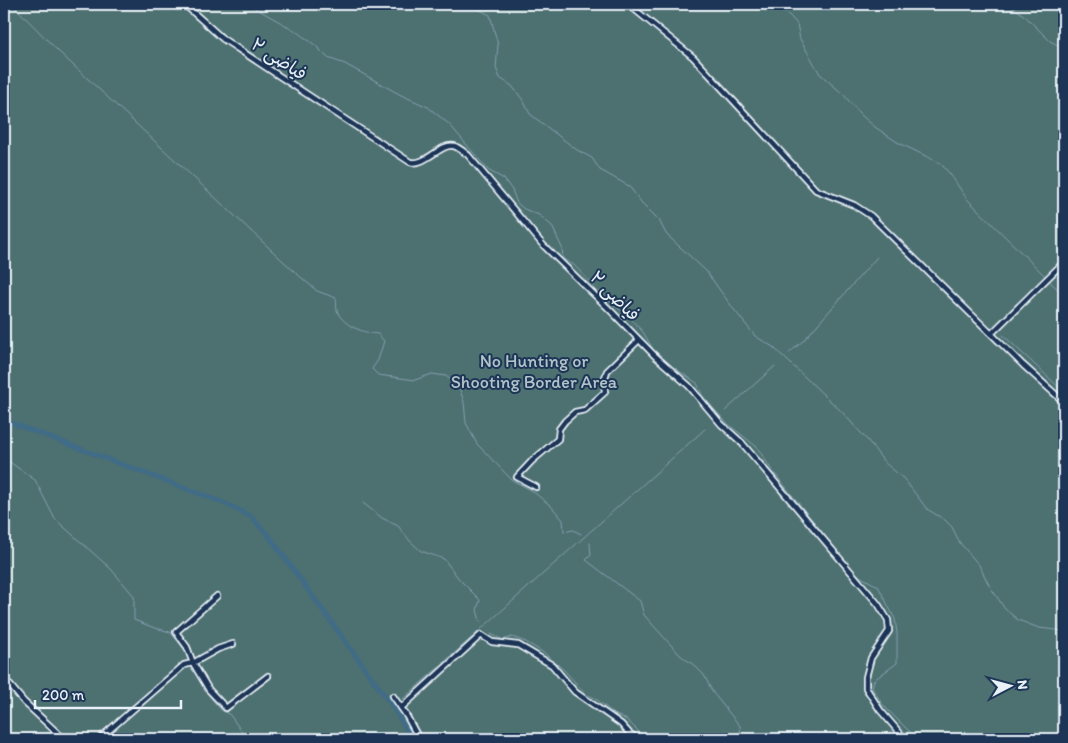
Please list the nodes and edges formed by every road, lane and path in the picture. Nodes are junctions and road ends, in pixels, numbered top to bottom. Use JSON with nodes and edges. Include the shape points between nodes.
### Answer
{"nodes":[{"id":1,"x":184,"y":4,"type":"edge"},
{"id":2,"x":628,"y":4,"type":"edge"},
{"id":3,"x":1064,"y":262,"type":"edge"},
{"id":4,"x":992,"y":333,"type":"junction"},
{"id":5,"x":639,"y":340,"type":"junction"},
{"id":6,"x":1064,"y":402,"type":"edge"},
{"id":7,"x":536,"y":488,"type":"dead end"},
{"id":8,"x":217,"y":596,"type":"dead end"},
{"id":9,"x":233,"y":644,"type":"dead end"},
{"id":10,"x":190,"y":664,"type":"junction"},
{"id":11,"x":268,"y":676,"type":"dead end"},
{"id":12,"x":4,"y":678,"type":"edge"},
{"id":13,"x":393,"y":696,"type":"dead end"},
{"id":14,"x":402,"y":708,"type":"junction"},
{"id":15,"x":64,"y":739,"type":"edge"},
{"id":16,"x":99,"y":739,"type":"edge"},
{"id":17,"x":419,"y":739,"type":"edge"},
{"id":18,"x":638,"y":739,"type":"edge"},
{"id":19,"x":905,"y":739,"type":"edge"}],
"edges":[{"from":1,"to":5,"type":"street","name":"فیاضی ۲","via":[[223,39],[410,162],[418,162],[444,147],[454,146],[468,155],[543,245]]},
{"from":2,"to":4,"type":"street","via":[[694,57],[816,190],[854,205],[871,216]]},
{"from":3,"to":4,"type":"street"},
{"from":4,"to":6,"type":"street"},
{"from":5,"to":7,"type":"street","via":[[608,371],[604,381],[605,392],[585,410],[575,412],[565,421],[558,439],[517,477]]},
{"from":5,"to":19,"type":"street","name":"فیاضی ۲","via":[[689,386],[742,444],[878,604],[888,620],[889,631],[871,658],[866,688]]},
{"from":8,"to":10,"type":"street","via":[[176,632],[187,647]]},
{"from":9,"to":10,"type":"street"},
{"from":10,"to":11,"type":"street","via":[[226,708]]},
{"from":10,"to":16,"type":"street"},
{"from":12,"to":15,"type":"street","via":[[24,702]]},
{"from":13,"to":14,"type":"street"},
{"from":14,"to":17,"type":"street"},
{"from":14,"to":18,"type":"street","via":[[482,635],[492,642],[518,645],[552,664],[575,692]]}]}
